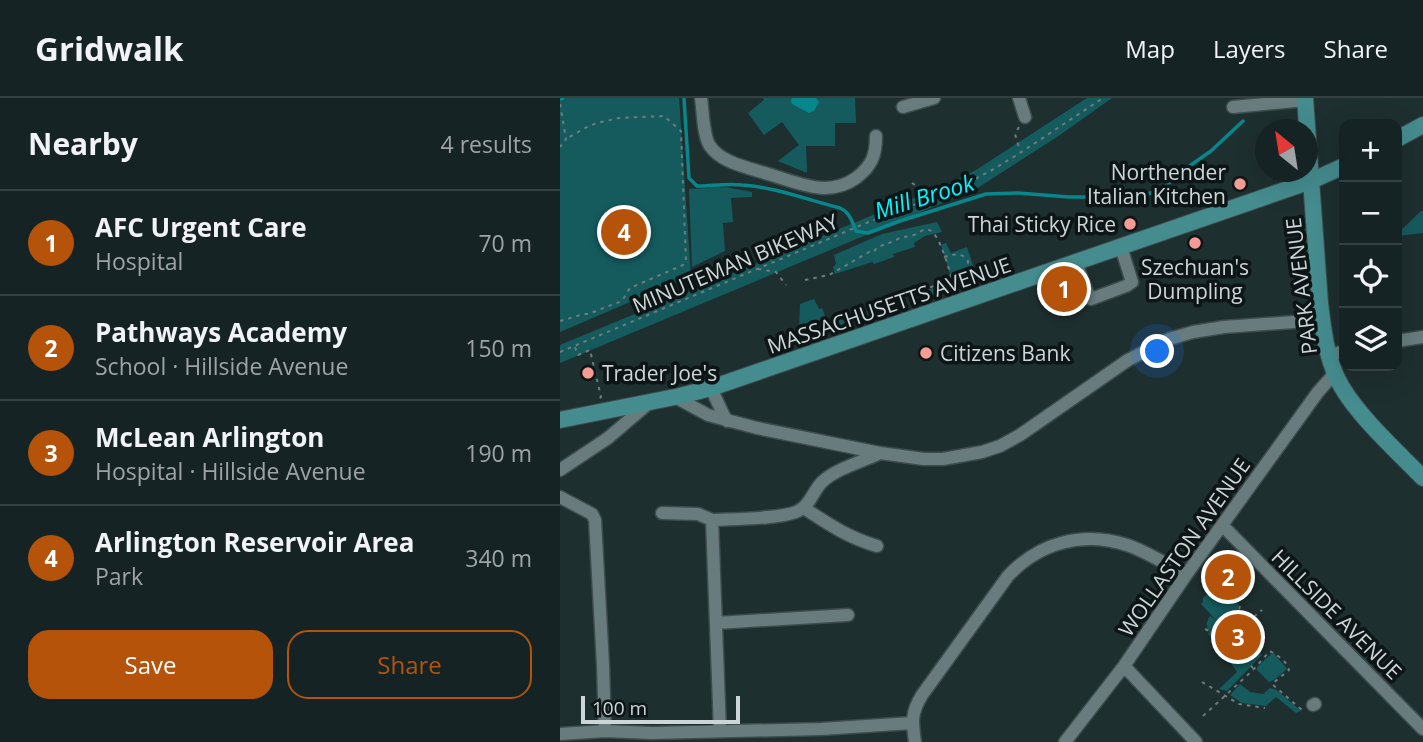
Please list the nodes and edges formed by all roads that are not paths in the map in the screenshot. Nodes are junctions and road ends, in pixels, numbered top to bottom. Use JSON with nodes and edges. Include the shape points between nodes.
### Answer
{"nodes":[{"id":1,"x":701,"y":98,"type":"edge"},
{"id":2,"x":934,"y":98,"type":"edge"},
{"id":3,"x":1019,"y":98,"type":"edge"},
{"id":4,"x":1305,"y":99,"type":"edge"},
{"id":5,"x":903,"y":107,"type":"dead end"},
{"id":6,"x":1233,"y":107,"type":"dead end"},
{"id":7,"x":1025,"y":117,"type":"road end"},
{"id":8,"x":1306,"y":119,"type":"edge"},
{"id":9,"x":1423,"y":125,"type":"edge"},
{"id":10,"x":877,"y":136,"type":"dead end"},
{"id":11,"x":1402,"y":136,"type":"edge"},
{"id":12,"x":1339,"y":168,"type":"edge"},
{"id":13,"x":1318,"y":178,"type":"edge"},
{"id":14,"x":1308,"y":182,"type":"edge"},
{"id":15,"x":1311,"y":182,"type":"edge"},
{"id":16,"x":1121,"y":247,"type":"junction"},
{"id":17,"x":1076,"y":262,"type":"junction"},
{"id":18,"x":1322,"y":320,"type":"junction"},
{"id":19,"x":1423,"y":337,"type":"edge"},
{"id":20,"x":1402,"y":340,"type":"edge"},
{"id":21,"x":1337,"y":354,"type":"edge"},
{"id":22,"x":1335,"y":373,"type":"junction"},
{"id":23,"x":711,"y":388,"type":"junction"},
{"id":24,"x":675,"y":397,"type":"junction"},
{"id":25,"x":650,"y":402,"type":"junction"},
{"id":26,"x":560,"y":420,"type":"edge"},
{"id":27,"x":727,"y":421,"type":"junction"},
{"id":28,"x":880,"y":453,"type":"junction"},
{"id":29,"x":560,"y":470,"type":"edge"},
{"id":30,"x":1423,"y":478,"type":"edge"},
{"id":31,"x":560,"y":497,"type":"edge"},
{"id":32,"x":804,"y":508,"type":"junction"},
{"id":33,"x":662,"y":513,"type":"dead end"},
{"id":34,"x":712,"y":520,"type":"junction"},
{"id":35,"x":1223,"y":526,"type":"junction"},
{"id":36,"x":877,"y":546,"type":"dead end"},
{"id":37,"x":1186,"y":575,"type":"junction"},
{"id":38,"x":849,"y":615,"type":"dead end"},
{"id":39,"x":716,"y":623,"type":"junction"},
{"id":40,"x":1124,"y":666,"type":"junction"},
{"id":41,"x":912,"y":723,"type":"junction"},
{"id":42,"x":1423,"y":729,"type":"edge"},
{"id":43,"x":605,"y":731,"type":"junction"},
{"id":44,"x":720,"y":731,"type":"junction"},
{"id":45,"x":560,"y":734,"type":"edge"},
{"id":46,"x":824,"y":735,"type":"edge"},
{"id":47,"x":652,"y":737,"type":"edge"},
{"id":48,"x":915,"y":742,"type":"edge"},
{"id":49,"x":1065,"y":742,"type":"edge"},
{"id":50,"x":1196,"y":742,"type":"edge"}],
"edges":[{"from":1,"to":10,"type":"street","via":[[708,142],[715,152],[749,168],[816,187],[840,187],[863,172],[873,162]]},
{"from":2,"to":5,"type":"street"},
{"from":3,"to":7,"type":"street"},
{"from":4,"to":6,"type":"street"},
{"from":4,"to":8,"type":"main road","name":"PARK AVENUE"},
{"from":9,"to":11,"type":"main road"},
{"from":12,"to":13,"type":"main road","name":"MASSACHUSETTS AVENUE"},
{"from":14,"to":16,"type":"main road","name":"MASSACHUSETTS AVENUE"},
{"from":15,"to":18,"type":"main road","name":"PARK AVENUE"},
{"from":16,"to":17,"type":"main road","name":"MASSACHUSETTS AVENUE"},
{"from":16,"to":17,"type":"street","via":[[1132,282],[1110,293],[1091,299]]},
{"from":17,"to":23,"type":"main road","name":"MASSACHUSETTS AVENUE"},
{"from":18,"to":21,"type":"main road","name":"PARK AVENUE"},
{"from":18,"to":28,"type":"street","via":[[1224,327],[1169,339],[1128,360],[1020,435],[982,452],[943,459]]},
{"from":19,"to":20,"type":"street"},
{"from":21,"to":22,"type":"main road","name":"PARK AVENUE"},
{"from":22,"to":30,"type":"main road","name":"PARK AVENUE","via":[[1356,407]]},
{"from":22,"to":35,"type":"street","name":"WOLLASTON AVENUE"},
{"from":23,"to":24,"type":"main road","name":"MASSACHUSETTS AVENUE"},
{"from":23,"to":27,"type":"street"},
{"from":24,"to":25,"type":"main road","name":"MASSACHUSETTS AVENUE"},
{"from":24,"to":27,"type":"street"},
{"from":25,"to":26,"type":"main road","name":"MASSACHUSETTS AVENUE"},
{"from":25,"to":29,"type":"street"},
{"from":27,"to":28,"type":"street"},
{"from":28,"to":32,"type":"street","via":[[827,478]]},
{"from":31,"to":43,"type":"street","via":[[595,520]]},
{"from":32,"to":34,"type":"street","via":[[764,517]]},
{"from":32,"to":36,"type":"street","via":[[844,534]]},
{"from":33,"to":34,"type":"street","via":[[698,514]]},
{"from":34,"to":39,"type":"street"},
{"from":35,"to":37,"type":"street","name":"WOLLASTON AVENUE"},
{"from":35,"to":42,"type":"street","name":"HILLSIDE AVENUE"},
{"from":37,"to":40,"type":"street","name":"WOLLASTON AVENUE"},
{"from":37,"to":41,"type":"street","via":[[1134,548],[1100,540],[1068,541],[1038,552],[999,587],[922,695]]},
{"from":38,"to":39,"type":"street"},
{"from":39,"to":44,"type":"street"},
{"from":40,"to":49,"type":"street","name":"WOLLASTON AVENUE"},
{"from":40,"to":50,"type":"street"},
{"from":41,"to":46,"type":"street"},
{"from":41,"to":48,"type":"street"},
{"from":43,"to":45,"type":"street"},
{"from":43,"to":47,"type":"street"},
{"from":44,"to":46,"type":"street"},
{"from":44,"to":47,"type":"street"}]}
